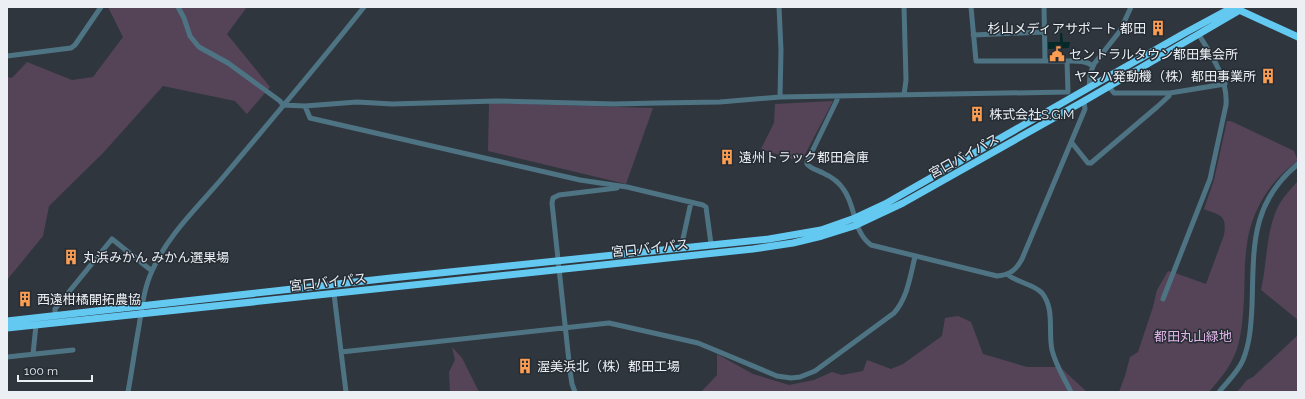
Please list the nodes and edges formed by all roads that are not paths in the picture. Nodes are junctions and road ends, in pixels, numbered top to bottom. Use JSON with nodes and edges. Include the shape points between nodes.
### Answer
{"nodes":[{"id":1,"x":101,"y":7,"type":"edge"},
{"id":2,"x":178,"y":7,"type":"edge"},
{"id":3,"x":364,"y":7,"type":"edge"},
{"id":4,"x":779,"y":7,"type":"edge"},
{"id":5,"x":904,"y":7,"type":"edge"},
{"id":6,"x":971,"y":7,"type":"edge"},
{"id":7,"x":1044,"y":7,"type":"edge"},
{"id":8,"x":1130,"y":7,"type":"edge"},
{"id":9,"x":1237,"y":8,"type":"edge"},
{"id":10,"x":1044,"y":32,"type":"junction"},
{"id":11,"x":973,"y":35,"type":"junction"},
{"id":12,"x":1199,"y":35,"type":"junction"},
{"id":13,"x":1298,"y":37,"type":"edge"},
{"id":14,"x":7,"y":56,"type":"edge"},
{"id":15,"x":1045,"y":61,"type":"junction"},
{"id":16,"x":1067,"y":61,"type":"junction"},
{"id":17,"x":1093,"y":66,"type":"junction"},
{"id":18,"x":1225,"y":84,"type":"junction"},
{"id":19,"x":1109,"y":87,"type":"junction"},
{"id":20,"x":1089,"y":88,"type":"junction"},
{"id":21,"x":1170,"y":93,"type":"junction"},
{"id":22,"x":904,"y":95,"type":"junction"},
{"id":23,"x":837,"y":96,"type":"junction"},
{"id":24,"x":780,"y":97,"type":"junction"},
{"id":25,"x":1084,"y":102,"type":"junction"},
{"id":26,"x":283,"y":105,"type":"junction"},
{"id":27,"x":305,"y":106,"type":"junction"},
{"id":28,"x":1072,"y":143,"type":"junction"},
{"id":29,"x":1298,"y":164,"type":"edge"},
{"id":30,"x":625,"y":187,"type":"junction"},
{"id":31,"x":690,"y":202,"type":"junction"},
{"id":32,"x":856,"y":221,"type":"junction"},
{"id":33,"x":711,"y":244,"type":"junction"},
{"id":34,"x":681,"y":248,"type":"junction"},
{"id":35,"x":915,"y":257,"type":"junction"},
{"id":36,"x":558,"y":261,"type":"junction"},
{"id":37,"x":560,"y":270,"type":"junction"},
{"id":38,"x":152,"y":271,"type":"junction"},
{"id":39,"x":1007,"y":274,"type":"junction"},
{"id":40,"x":334,"y":294,"type":"junction"},
{"id":41,"x":1163,"y":299,"type":"dead end"},
{"id":42,"x":142,"y":306,"type":"junction"},
{"id":43,"x":141,"y":315,"type":"junction"},
{"id":44,"x":55,"y":316,"type":"junction"},
{"id":45,"x":7,"y":321,"type":"edge"},
{"id":46,"x":36,"y":325,"type":"junction"},
{"id":47,"x":7,"y":328,"type":"edge"},
{"id":48,"x":565,"y":328,"type":"junction"},
{"id":49,"x":73,"y":350,"type":"dead end"},
{"id":50,"x":341,"y":352,"type":"junction"},
{"id":51,"x":33,"y":354,"type":"junction"},
{"id":52,"x":7,"y":357,"type":"edge"},
{"id":53,"x":128,"y":392,"type":"edge"},
{"id":54,"x":346,"y":392,"type":"edge"},
{"id":55,"x":575,"y":392,"type":"edge"},
{"id":56,"x":1071,"y":392,"type":"edge"},
{"id":57,"x":1219,"y":392,"type":"edge"}],
"edges":[{"from":1,"to":14,"type":"street","via":[[71,48]]},
{"from":2,"to":26,"type":"street","via":[[190,36],[199,47],[228,63],[280,100]]},
{"from":3,"to":26,"type":"street"},
{"from":4,"to":24,"type":"street"},
{"from":5,"to":22,"type":"street"},
{"from":6,"to":11,"type":"street"},
{"from":7,"to":10,"type":"street"},
{"from":8,"to":17,"type":"street","via":[[1120,31]]},
{"from":9,"to":12,"type":"highway","name":"宮口バイパス"},
{"from":9,"to":13,"type":"highway"},
{"from":9,"to":20,"type":"highway","name":"宮口バイパス","via":[[1182,34]]},
{"from":10,"to":11,"type":"street"},
{"from":10,"to":15,"type":"street"},
{"from":11,"to":15,"type":"street","via":[[976,61]]},
{"from":12,"to":18,"type":"street"},
{"from":12,"to":19,"type":"highway","name":"宮口バイパス"},
{"from":15,"to":16,"type":"street"},
{"from":16,"to":17,"type":"street","via":[[1081,61]]},
{"from":16,"to":22,"type":"street","via":[[1068,92]]},
{"from":17,"to":20,"type":"street"},
{"from":18,"to":21,"type":"street"},
{"from":18,"to":41,"type":"street","via":[[1226,105],[1210,179]]},
{"from":19,"to":21,"type":"street","via":[[1114,93]]},
{"from":19,"to":25,"type":"highway","name":"宮口バイパス"},
{"from":20,"to":32,"type":"highway","name":"宮口バイパス"},
{"from":21,"to":28,"type":"street","via":[[1091,163],[1088,163]]},
{"from":22,"to":23,"type":"street"},
{"from":23,"to":24,"type":"street"},
{"from":23,"to":32,"type":"street","via":[[807,164],[831,176],[840,184],[847,195]]},
{"from":24,"to":27,"type":"street","via":[[720,102],[614,104],[496,100],[392,104],[357,102]]},
{"from":25,"to":28,"type":"street","via":[[1085,109]]},
{"from":25,"to":32,"type":"highway","name":"宮口バイパス","via":[[903,203]]},
{"from":26,"to":27,"type":"street"},
{"from":26,"to":38,"type":"street","via":[[179,228]]},
{"from":27,"to":30,"type":"street","via":[[310,118],[580,180]]},
{"from":28,"to":39,"type":"street","via":[[1022,259],[1016,268]]},
{"from":29,"to":57,"type":"street","via":[[1270,195],[1260,219],[1254,249],[1249,338],[1242,362]]},
{"from":30,"to":31,"type":"street"},
{"from":30,"to":36,"type":"street","via":[[559,195],[553,198]]},
{"from":31,"to":33,"type":"street","via":[[706,208]]},
{"from":31,"to":34,"type":"street"},
{"from":32,"to":33,"type":"highway","name":"宮口バイパス","via":[[765,240]]},
{"from":32,"to":35,"type":"street","via":[[865,240],[871,245]]},
{"from":32,"to":37,"type":"highway","name":"宮口バイパス","via":[[822,236],[793,243]]},
{"from":33,"to":34,"type":"highway","name":"宮口バイパス"},
{"from":34,"to":36,"type":"highway","name":"宮口バイパス"},
{"from":35,"to":39,"type":"street","via":[[994,276]]},
{"from":35,"to":48,"type":"street","via":[[907,291],[899,308],[815,371],[800,377],[776,376],[698,343],[609,323]]},
{"from":36,"to":37,"type":"street"},
{"from":36,"to":42,"type":"highway","name":"宮口バイパス"},
{"from":37,"to":40,"type":"highway","name":"宮口バイパス"},
{"from":37,"to":48,"type":"street"},
{"from":38,"to":42,"type":"street"},
{"from":38,"to":44,"type":"street","via":[[112,239],[55,309]]},
{"from":39,"to":56,"type":"street","via":[[1041,292],[1046,300],[1052,351]]},
{"from":40,"to":43,"type":"highway","name":"宮口バイパス"},
{"from":40,"to":50,"type":"street"},
{"from":42,"to":43,"type":"street"},
{"from":42,"to":44,"type":"highway","name":"宮口バイパス"},
{"from":43,"to":46,"type":"highway","name":"宮口バイパス"},
{"from":43,"to":53,"type":"street"},
{"from":44,"to":45,"type":"highway","name":"宮口バイパス"},
{"from":46,"to":47,"type":"highway","name":"宮口バイパス"},
{"from":46,"to":51,"type":"street"},
{"from":48,"to":50,"type":"street"},
{"from":48,"to":55,"type":"street"},
{"from":49,"to":51,"type":"street"},
{"from":50,"to":54,"type":"street"},
{"from":51,"to":52,"type":"street"}]}
